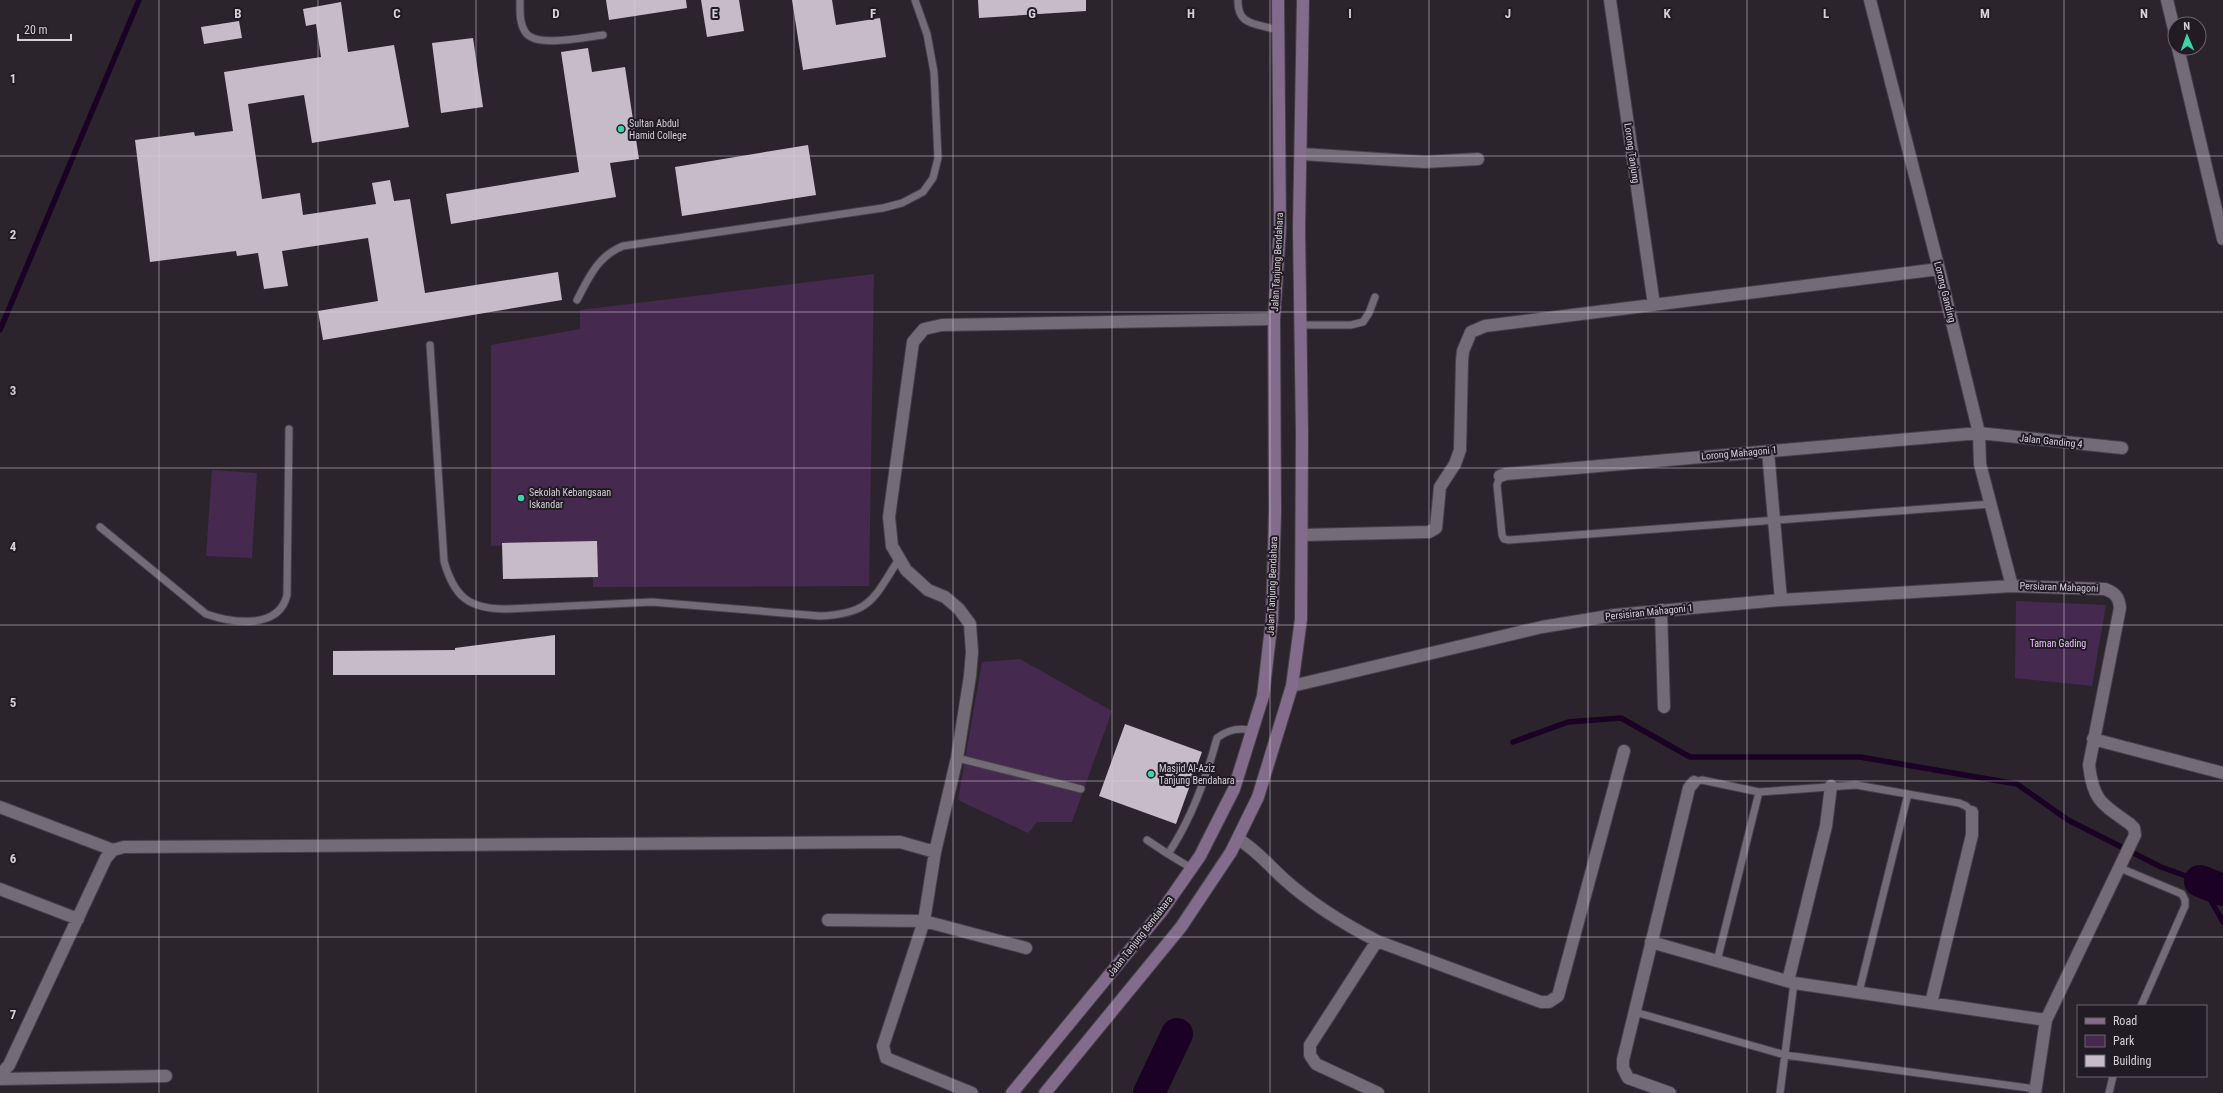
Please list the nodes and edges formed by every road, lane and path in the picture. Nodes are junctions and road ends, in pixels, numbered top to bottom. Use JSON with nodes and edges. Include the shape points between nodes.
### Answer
{"nodes":[{"id":1,"x":520,"y":0,"type":"edge"},
{"id":2,"x":916,"y":0,"type":"edge"},
{"id":3,"x":1238,"y":0,"type":"edge"},
{"id":4,"x":1278,"y":0,"type":"edge"},
{"id":5,"x":1303,"y":0,"type":"edge"},
{"id":6,"x":1610,"y":0,"type":"edge"},
{"id":7,"x":1870,"y":0,"type":"edge"},
{"id":8,"x":2167,"y":0,"type":"edge"},
{"id":9,"x":2171,"y":16,"type":"edge"},
{"id":10,"x":1277,"y":30,"type":"junction"},
{"id":11,"x":603,"y":35,"type":"dead end"},
{"id":12,"x":2180,"y":56,"type":"edge"},
{"id":13,"x":1302,"y":154,"type":"junction"},
{"id":14,"x":1478,"y":159,"type":"dead end"},
{"id":15,"x":2223,"y":239,"type":"edge"},
{"id":16,"x":1940,"y":269,"type":"junction"},
{"id":17,"x":1375,"y":297,"type":"dead end"},
{"id":18,"x":577,"y":300,"type":"dead end"},
{"id":19,"x":1654,"y":305,"type":"junction"},
{"id":20,"x":1274,"y":319,"type":"junction"},
{"id":21,"x":1300,"y":325,"type":"junction"},
{"id":22,"x":430,"y":345,"type":"dead end"},
{"id":23,"x":289,"y":429,"type":"dead end"},
{"id":24,"x":1979,"y":433,"type":"junction"},
{"id":25,"x":2122,"y":448,"type":"dead end"},
{"id":26,"x":1768,"y":451,"type":"junction"},
{"id":27,"x":1500,"y":476,"type":"joint"},
{"id":28,"x":1991,"y":504,"type":"junction"},
{"id":29,"x":1774,"y":520,"type":"junction"},
{"id":30,"x":100,"y":526,"type":"dead end"},
{"id":31,"x":1302,"y":535,"type":"junction"},
{"id":32,"x":899,"y":559,"type":"junction"},
{"id":33,"x":2012,"y":586,"type":"junction"},
{"id":34,"x":1781,"y":600,"type":"junction"},
{"id":35,"x":1661,"y":610,"type":"junction"},
{"id":36,"x":1292,"y":686,"type":"junction"},
{"id":37,"x":1664,"y":707,"type":"dead end"},
{"id":38,"x":1254,"y":731,"type":"junction"},
{"id":39,"x":2093,"y":739,"type":"junction"},
{"id":40,"x":1624,"y":751,"type":"dead end"},
{"id":41,"x":957,"y":758,"type":"junction"},
{"id":42,"x":2223,"y":773,"type":"edge"},
{"id":43,"x":1694,"y":782,"type":"joint"},
{"id":44,"x":1831,"y":786,"type":"junction"},
{"id":45,"x":1081,"y":789,"type":"dead end"},
{"id":46,"x":1759,"y":792,"type":"junction"},
{"id":47,"x":1908,"y":794,"type":"junction"},
{"id":48,"x":0,"y":807,"type":"edge"},
{"id":49,"x":1972,"y":812,"type":"joint"},
{"id":50,"x":1238,"y":839,"type":"junction"},
{"id":51,"x":1147,"y":840,"type":"dead end"},
{"id":52,"x":113,"y":850,"type":"junction"},
{"id":53,"x":935,"y":852,"type":"junction"},
{"id":54,"x":1168,"y":854,"type":"junction"},
{"id":55,"x":2122,"y":863,"type":"junction"},
{"id":56,"x":1191,"y":868,"type":"junction"},
{"id":57,"x":0,"y":889,"type":"edge"},
{"id":58,"x":78,"y":919,"type":"junction"},
{"id":59,"x":828,"y":920,"type":"dead end"},
{"id":60,"x":924,"y":921,"type":"junction"},
{"id":61,"x":1377,"y":941,"type":"junction"},
{"id":62,"x":1652,"y":942,"type":"junction"},
{"id":63,"x":1026,"y":948,"type":"dead end"},
{"id":64,"x":1717,"y":961,"type":"junction"},
{"id":65,"x":1791,"y":982,"type":"junction"},
{"id":66,"x":1859,"y":992,"type":"junction"},
{"id":67,"x":1931,"y":1003,"type":"junction"},
{"id":68,"x":2141,"y":1005,"type":"edge"},
{"id":69,"x":1635,"y":1012,"type":"junction"},
{"id":70,"x":2046,"y":1020,"type":"junction"},
{"id":71,"x":1785,"y":1055,"type":"junction"},
{"id":72,"x":0,"y":1075,"type":"edge"},
{"id":73,"x":166,"y":1076,"type":"dead end"},
{"id":74,"x":2113,"y":1077,"type":"edge"},
{"id":75,"x":0,"y":1079,"type":"edge"},
{"id":76,"x":2036,"y":1091,"type":"edge"},
{"id":77,"x":972,"y":1093,"type":"edge"},
{"id":78,"x":1012,"y":1093,"type":"edge"},
{"id":79,"x":1045,"y":1093,"type":"edge"},
{"id":80,"x":1378,"y":1093,"type":"edge"},
{"id":81,"x":1670,"y":1093,"type":"edge"},
{"id":82,"x":1780,"y":1093,"type":"edge"},
{"id":83,"x":2109,"y":1093,"type":"edge"}],
"edges":[{"from":1,"to":11,"type":"lane","via":[[521,22],[525,33],[535,40]]},
{"from":2,"to":18,"type":"lane","via":[[927,34],[934,72],[938,158],[933,178],[923,192],[902,203],[883,208],[623,246],[599,262]]},
{"from":3,"to":10,"type":"lane","via":[[1239,14],[1243,19]]},
{"from":4,"to":10,"type":"main road","name":"Jalan Tanjung Bendahara"},
{"from":5,"to":13,"type":"main road","name":"Jalan Tanjung Bendahara"},
{"from":6,"to":19,"type":"street","name":"Lorong Tanjung"},
{"from":7,"to":16,"type":"street","name":"Lorong Ganding"},
{"from":8,"to":9,"type":"street"},
{"from":10,"to":20,"type":"main road","name":"Jalan Tanjung Bendahara","via":[[1280,228]]},
{"from":12,"to":15,"type":"street"},
{"from":13,"to":14,"type":"street","via":[[1425,162]]},
{"from":13,"to":21,"type":"main road","name":"Jalan Tanjung Bendahara","via":[[1299,228]]},
{"from":16,"to":19,"type":"street"},
{"from":16,"to":24,"type":"street","name":"Lorong Ganding"},
{"from":17,"to":21,"type":"lane","via":[[1363,322],[1351,325]]},
{"from":19,"to":31,"type":"street","via":[[1486,326],[1471,332],[1462,361],[1460,450],[1455,464],[1440,487],[1436,528],[1429,532]]},
{"from":20,"to":32,"type":"street","via":[[942,325],[924,329],[913,342],[889,516],[892,546]]},
{"from":20,"to":38,"type":"main road","name":"Jalan Tanjung Bendahara","via":[[1276,434],[1272,619],[1263,696]]},
{"from":21,"to":31,"type":"main road","name":"Jalan Tanjung Bendahara"},
{"from":22,"to":32,"type":"lane","via":[[444,561],[453,585],[468,602],[491,609],[506,609],[652,602],[834,616],[852,612],[875,598]]},
{"from":23,"to":30,"type":"lane","via":[[287,595],[285,605],[273,616],[242,622],[206,614]]},
{"from":24,"to":25,"type":"street","name":"Jalan Ganding 4"},
{"from":24,"to":26,"type":"street","name":"Lorong Mahagoni 1"},
{"from":24,"to":28,"type":"street","name":"Lorong Ganding","via":[[1980,464]]},
{"from":26,"to":27,"type":"street","name":"Lorong Mahagoni 1"},
{"from":26,"to":29,"type":"street"},
{"from":27,"to":29,"type":"lane","via":[[1498,485],[1502,535],[1504,539],[1509,540]]},
{"from":28,"to":29,"type":"lane"},
{"from":28,"to":33,"type":"street","name":"Lorong Ganding"},
{"from":29,"to":34,"type":"street"},
{"from":31,"to":36,"type":"main road","name":"Jalan Tanjung Bendahara","via":[[1301,619]]},
{"from":32,"to":41,"type":"street","via":[[906,570],[928,590],[945,597],[959,609],[970,624],[970,676]]},
{"from":33,"to":34,"type":"street","name":"Persisiran Mahagoni 1"},
{"from":33,"to":39,"type":"street","name":"Persiaran Mahagoni","via":[[2105,588],[2119,598],[2120,608]]},
{"from":34,"to":35,"type":"street","name":"Persisiran Mahagoni 1"},
{"from":35,"to":36,"type":"street","name":"Persisiran Mahagoni 1","via":[[1542,627]]},
{"from":35,"to":37,"type":"street"},
{"from":36,"to":50,"type":"main road","name":"Jalan Tanjung Bendahara","via":[[1258,797]]},
{"from":38,"to":54,"type":"lane","via":[[1231,730],[1217,738],[1199,796],[1180,836]]},
{"from":38,"to":56,"type":"main road","name":"Jalan Tanjung Bendahara","via":[[1234,789],[1200,856]]},
{"from":39,"to":42,"type":"street"},
{"from":39,"to":55,"type":"street","via":[[2089,765],[2096,797],[2134,828],[2135,836]]},
{"from":40,"to":61,"type":"street","via":[[1558,996],[1554,1000],[1541,1002]]},
{"from":41,"to":45,"type":"lane"},
{"from":41,"to":53,"type":"street"},
{"from":43,"to":46,"type":"lane","via":[[1702,780]]},
{"from":43,"to":62,"type":"street","via":[[1689,788]]},
{"from":44,"to":46,"type":"lane"},
{"from":44,"to":47,"type":"lane","via":[[1856,785]]},
{"from":44,"to":65,"type":"street","via":[[1826,826]]},
{"from":46,"to":64,"type":"lane"},
{"from":47,"to":49,"type":"lane","via":[[1959,803]]},
{"from":47,"to":66,"type":"lane"},
{"from":48,"to":52,"type":"street"},
{"from":49,"to":67,"type":"street","via":[[1972,835]]},
{"from":50,"to":61,"type":"street","via":[[1311,901]]},
{"from":50,"to":79,"type":"main road","name":"Jalan Tanjung Bendahara","via":[[1182,927]]},
{"from":51,"to":54,"type":"lane"},
{"from":52,"to":53,"type":"street","via":[[124,847],[900,842]]},
{"from":52,"to":58,"type":"street","via":[[106,858]]},
{"from":53,"to":60,"type":"street"},
{"from":54,"to":56,"type":"lane"},
{"from":55,"to":68,"type":"lane","via":[[2182,894],[2185,900],[2185,906]]},
{"from":55,"to":70,"type":"street"},
{"from":56,"to":78,"type":"main road","name":"Jalan Tanjung Bendahara","via":[[1161,912]]},
{"from":57,"to":58,"type":"street"},
{"from":58,"to":72,"type":"street","via":[[9,1065]]},
{"from":59,"to":60,"type":"street"},
{"from":60,"to":63,"type":"street"},
{"from":60,"to":77,"type":"street","via":[[883,1052],[886,1058]]},
{"from":61,"to":80,"type":"street","via":[[1310,1045],[1310,1056],[1316,1064]]},
{"from":62,"to":64,"type":"street"},
{"from":62,"to":69,"type":"street"},
{"from":64,"to":65,"type":"street"},
{"from":65,"to":66,"type":"street"},
{"from":65,"to":71,"type":"lane"},
{"from":66,"to":67,"type":"street"},
{"from":67,"to":70,"type":"street"},
{"from":69,"to":71,"type":"lane"},
{"from":69,"to":81,"type":"street","via":[[1623,1060],[1625,1074],[1635,1082]]},
{"from":70,"to":76,"type":"street"},
{"from":71,"to":76,"type":"lane"},
{"from":71,"to":82,"type":"lane"},
{"from":73,"to":75,"type":"street"},
{"from":74,"to":83,"type":"lane"}]}
